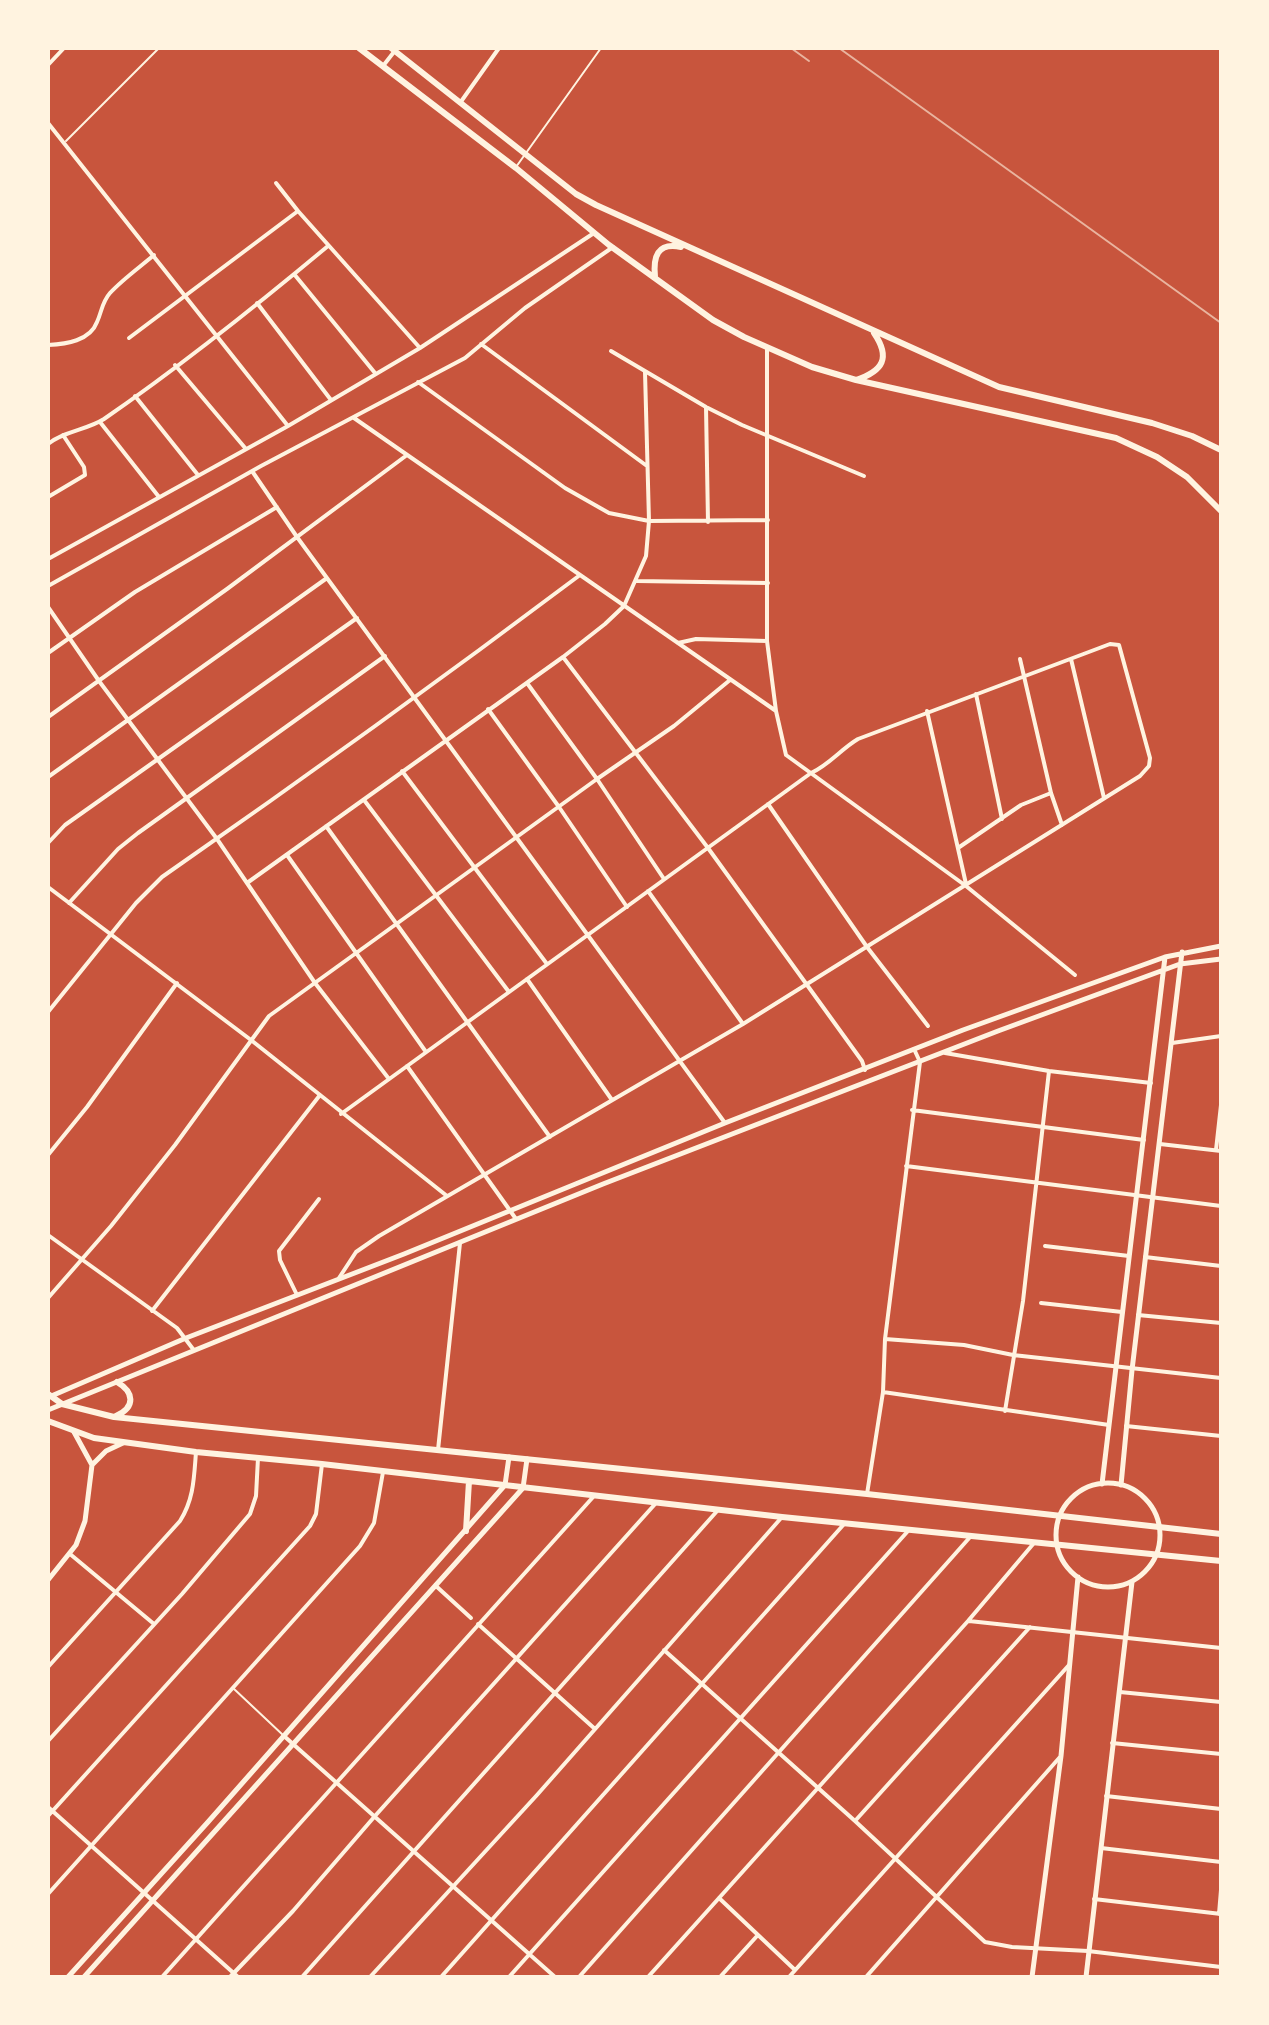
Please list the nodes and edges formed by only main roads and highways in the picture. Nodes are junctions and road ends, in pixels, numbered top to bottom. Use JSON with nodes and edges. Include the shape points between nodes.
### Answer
{"nodes":[{"id":1,"x":359,"y":48,"type":"edge"},
{"id":2,"x":394,"y":49,"type":"edge"},
{"id":3,"x":696,"y":252,"type":"junction"},
{"id":4,"x":655,"y":277,"type":"junction"},
{"id":5,"x":874,"y":333,"type":"junction"},
{"id":6,"x":856,"y":380,"type":"junction"},
{"id":7,"x":1221,"y":450,"type":"edge"},
{"id":8,"x":1221,"y":511,"type":"edge"},
{"id":9,"x":117,"y":1382,"type":"road end"},
{"id":10,"x":49,"y":1396,"type":"edge"},
{"id":11,"x":114,"y":1417,"type":"junction"},
{"id":12,"x":48,"y":1421,"type":"edge"},
{"id":13,"x":469,"y":1481,"type":"junction"},
{"id":14,"x":466,"y":1531,"type":"road end"},
{"id":15,"x":1221,"y":1534,"type":"edge"},
{"id":16,"x":1221,"y":1561,"type":"edge"}],
"edges":[{"from":1,"to":4,"type":"main road"},
{"from":2,"to":3,"type":"main road","via":[[576,194]]},
{"from":3,"to":4,"type":"main road","via":[[662,247],[656,254]]},
{"from":3,"to":5,"type":"main road"},
{"from":4,"to":6,"type":"main road","via":[[713,320],[767,348]]},
{"from":5,"to":6,"type":"main road","via":[[882,345],[882,363]]},
{"from":5,"to":7,"type":"main road","via":[[999,387],[1152,423]]},
{"from":6,"to":8,"type":"main road","via":[[1116,438],[1187,477]]},
{"from":9,"to":11,"type":"main road","via":[[132,1397]]},
{"from":10,"to":11,"type":"main road"},
{"from":11,"to":15,"type":"main road"},
{"from":12,"to":13,"type":"main road","via":[[124,1442]]},
{"from":13,"to":14,"type":"main road"},
{"from":13,"to":16,"type":"main road"}]}
